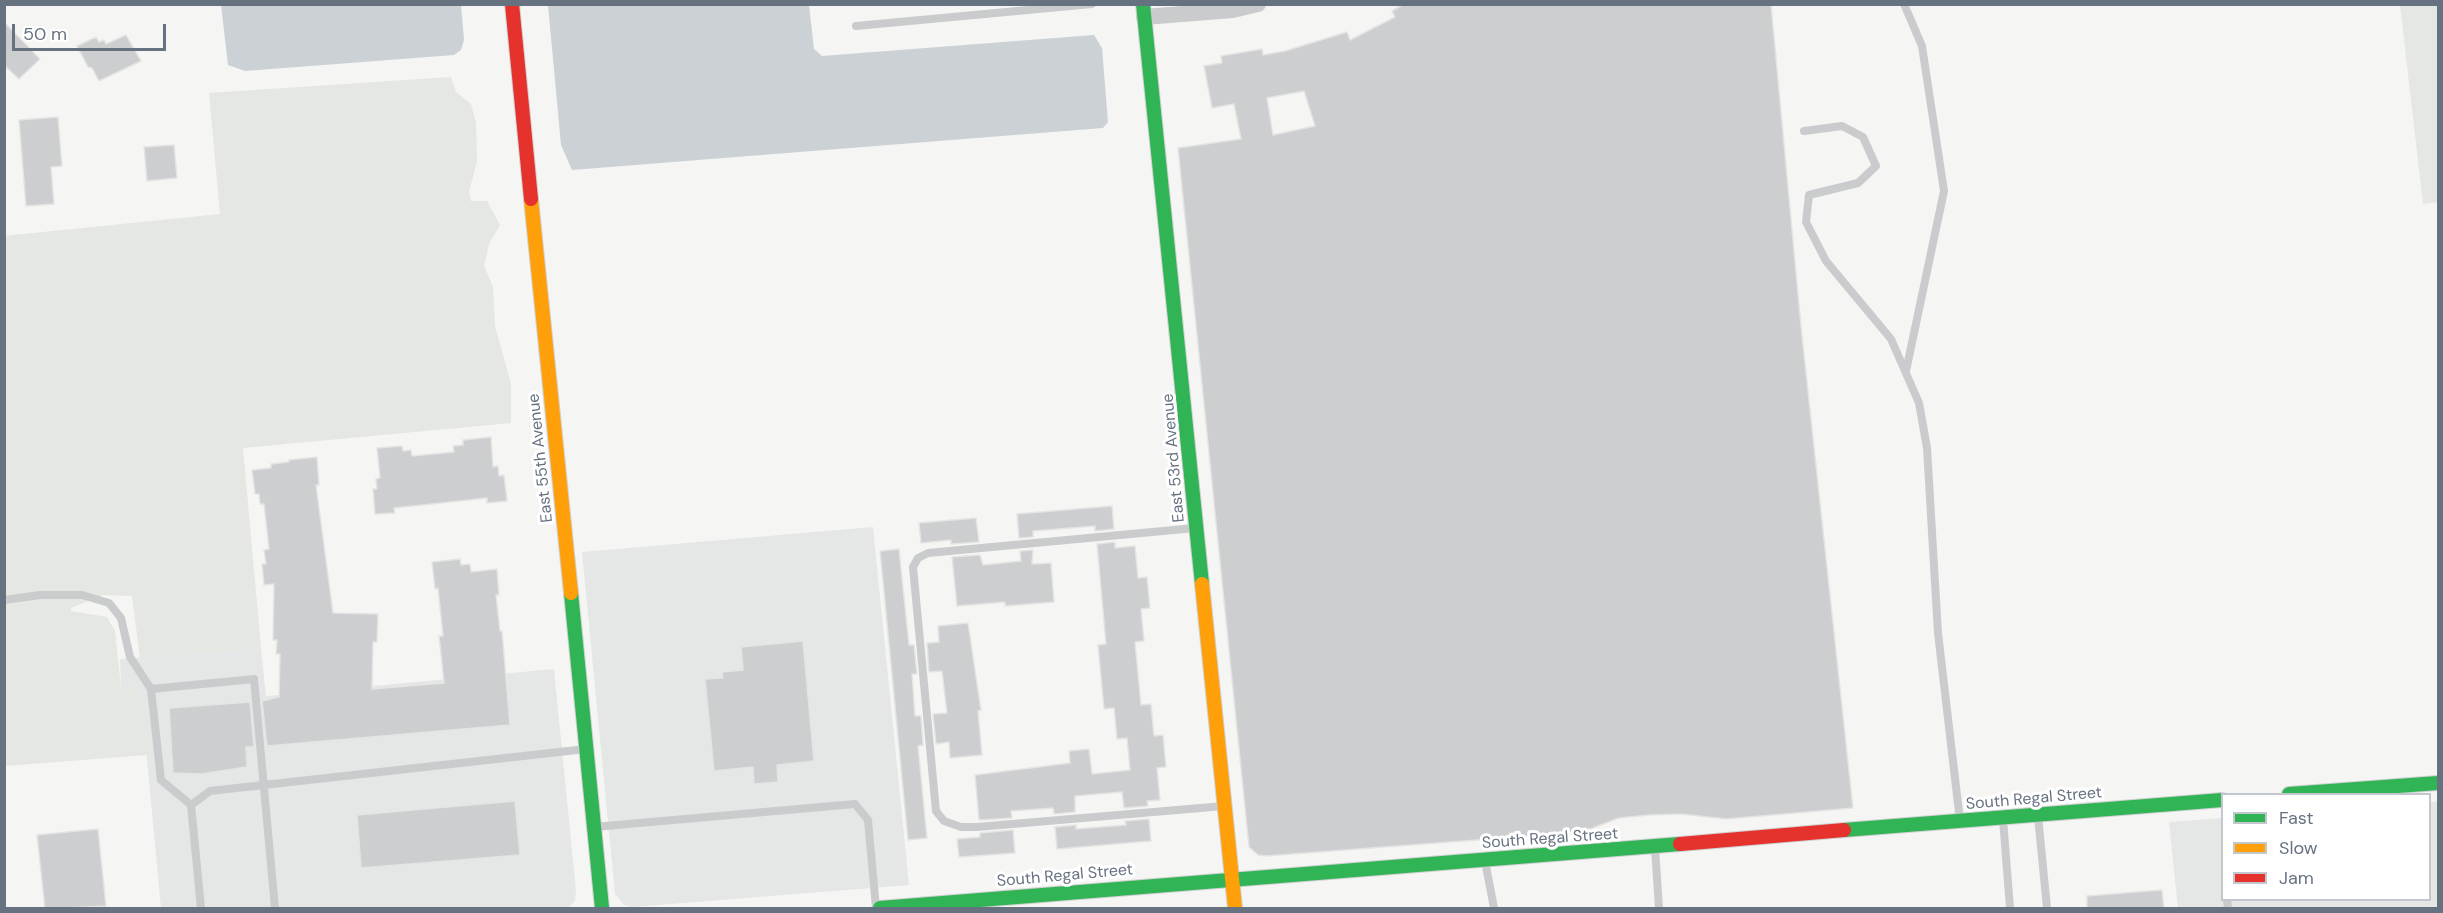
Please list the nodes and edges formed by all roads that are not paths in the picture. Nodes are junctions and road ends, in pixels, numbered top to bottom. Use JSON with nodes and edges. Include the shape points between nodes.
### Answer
{"nodes":[{"id":1,"x":512,"y":4,"type":"edge"},
{"id":2,"x":1092,"y":4,"type":"edge"},
{"id":3,"x":1258,"y":4,"type":"edge"},
{"id":4,"x":1904,"y":4,"type":"edge"},
{"id":5,"x":1144,"y":11,"type":"edge"},
{"id":6,"x":856,"y":26,"type":"dead end"},
{"id":7,"x":1804,"y":131,"type":"dead end"},
{"id":8,"x":1906,"y":371,"type":"junction"},
{"id":9,"x":1197,"y":528,"type":"junction"},
{"id":10,"x":4,"y":600,"type":"edge"},
{"id":11,"x":151,"y":689,"type":"junction"},
{"id":12,"x":586,"y":749,"type":"junction"},
{"id":13,"x":2439,"y":783,"type":"edge"},
{"id":14,"x":265,"y":785,"type":"junction"},
{"id":15,"x":2314,"y":793,"type":"edge"},
{"id":16,"x":2221,"y":800,"type":"edge"},
{"id":17,"x":191,"y":805,"type":"junction"},
{"id":18,"x":1225,"y":806,"type":"junction"},
{"id":19,"x":2038,"y":816,"type":"junction"},
{"id":20,"x":2003,"y":818,"type":"junction"},
{"id":21,"x":1960,"y":822,"type":"junction"},
{"id":22,"x":594,"y":827,"type":"junction"},
{"id":23,"x":1655,"y":847,"type":"junction"},
{"id":24,"x":1485,"y":860,"type":"junction"},
{"id":25,"x":1233,"y":878,"type":"junction"},
{"id":26,"x":201,"y":909,"type":"edge"},
{"id":27,"x":275,"y":909,"type":"edge"},
{"id":28,"x":602,"y":909,"type":"edge"},
{"id":29,"x":878,"y":909,"type":"edge"},
{"id":30,"x":1235,"y":909,"type":"edge"},
{"id":31,"x":1494,"y":909,"type":"edge"},
{"id":32,"x":1659,"y":909,"type":"edge"},
{"id":33,"x":2010,"y":909,"type":"edge"},
{"id":34,"x":2047,"y":909,"type":"edge"}],
"edges":[{"from":1,"to":12,"type":"street","name":"East 55th Avenue"},
{"from":2,"to":6,"type":"lane"},
{"from":3,"to":5,"type":"street","via":[[1233,10]]},
{"from":4,"to":8,"type":"lane","via":[[1922,46],[1944,191]]},
{"from":5,"to":9,"type":"street","name":"East 53rd Avenue"},
{"from":7,"to":8,"type":"lane","via":[[1842,126],[1863,137],[1876,166],[1858,183],[1809,195],[1806,222],[1826,261],[1892,339]]},
{"from":8,"to":21,"type":"lane","via":[[1919,403],[1927,448],[1938,633]]},
{"from":9,"to":18,"type":"street","name":"East 53rd Avenue"},
{"from":9,"to":18,"type":"lane","via":[[928,553],[918,558],[913,567],[936,811],[944,821],[977,827]]},
{"from":10,"to":11,"type":"lane","via":[[82,595],[109,603],[121,618],[130,657]]},
{"from":11,"to":14,"type":"lane","via":[[254,679]]},
{"from":11,"to":17,"type":"lane","via":[[161,780]]},
{"from":12,"to":14,"type":"lane"},
{"from":12,"to":22,"type":"street","name":"East 55th Avenue"},
{"from":13,"to":15,"type":"street"},
{"from":14,"to":17,"type":"lane","via":[[210,791]]},
{"from":14,"to":27,"type":"lane"},
{"from":16,"to":19,"type":"street","name":"South Regal Street"},
{"from":17,"to":26,"type":"lane"},
{"from":18,"to":25,"type":"street","name":"East 53rd Avenue"},
{"from":19,"to":20,"type":"street","name":"South Regal Street"},
{"from":19,"to":34,"type":"lane"},
{"from":20,"to":21,"type":"street","name":"South Regal Street"},
{"from":20,"to":33,"type":"lane"},
{"from":21,"to":23,"type":"street","name":"South Regal Street"},
{"from":22,"to":28,"type":"street","name":"East 55th Avenue"},
{"from":22,"to":29,"type":"lane","via":[[855,804],[868,820]]},
{"from":23,"to":24,"type":"street","name":"South Regal Street"},
{"from":23,"to":32,"type":"lane"},
{"from":24,"to":25,"type":"street","name":"South Regal Street"},
{"from":24,"to":31,"type":"lane"},
{"from":25,"to":29,"type":"street","name":"South Regal Street"},
{"from":25,"to":30,"type":"street","name":"East 53rd Avenue"}]}
